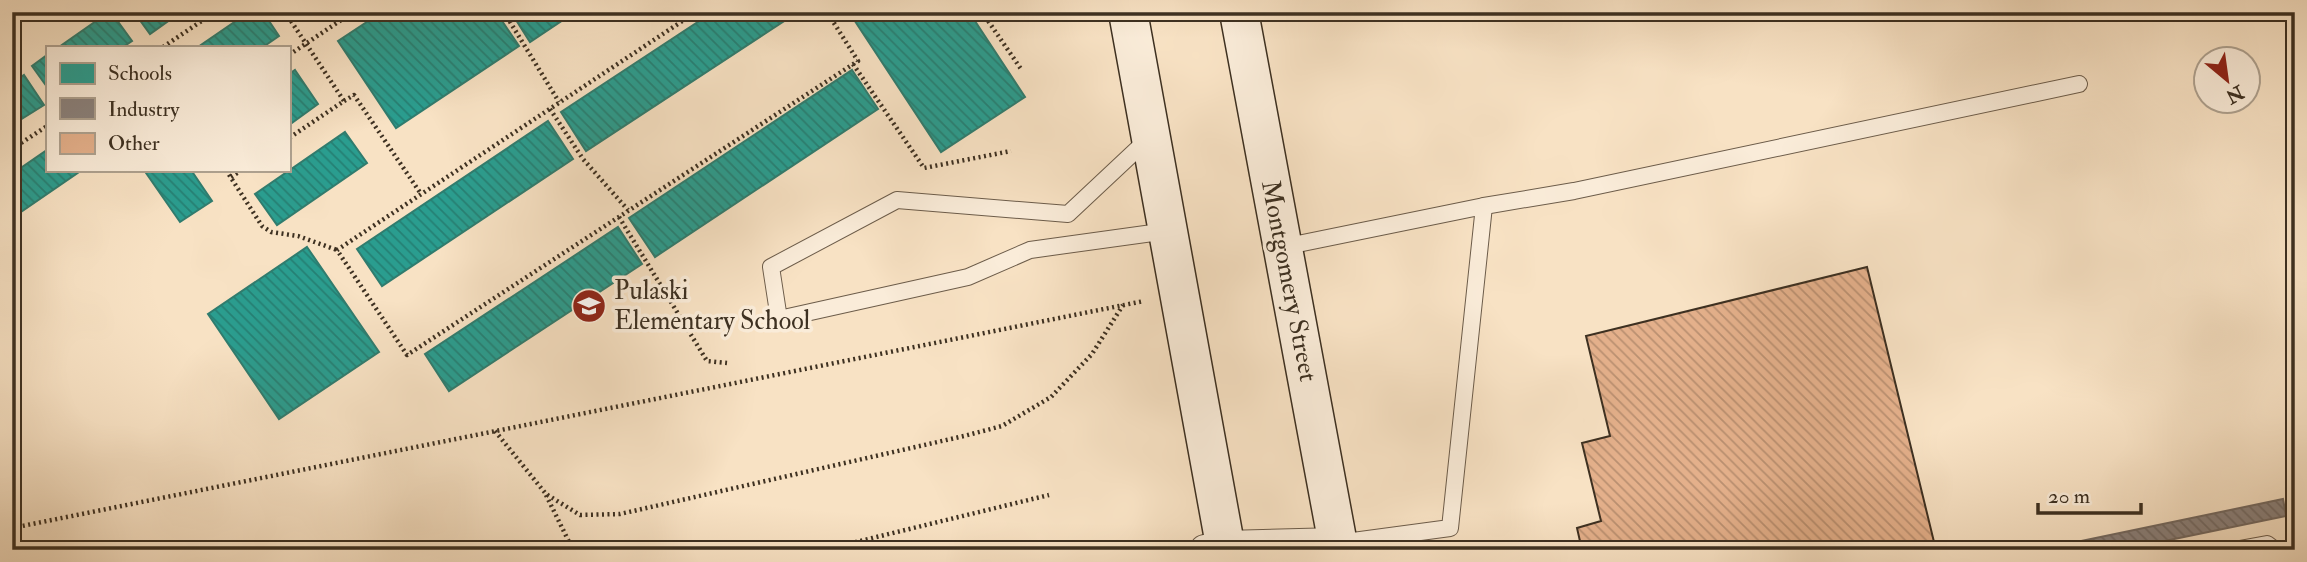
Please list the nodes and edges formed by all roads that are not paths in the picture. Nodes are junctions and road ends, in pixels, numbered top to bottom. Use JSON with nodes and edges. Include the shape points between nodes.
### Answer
{"nodes":[{"id":1,"x":1128,"y":12,"type":"edge"},
{"id":2,"x":1239,"y":12,"type":"edge"},
{"id":3,"x":2079,"y":84,"type":"dead end"},
{"id":4,"x":1150,"y":136,"type":"junction"},
{"id":5,"x":1484,"y":206,"type":"junction"},
{"id":6,"x":1068,"y":214,"type":"junction"},
{"id":7,"x":1167,"y":230,"type":"junction"},
{"id":8,"x":1071,"y":244,"type":"junction"},
{"id":9,"x":1283,"y":247,"type":"junction"},
{"id":10,"x":1339,"y":546,"type":"edge"},
{"id":11,"x":1219,"y":549,"type":"edge"},
{"id":12,"x":2234,"y":550,"type":"edge"},
{"id":13,"x":2275,"y":550,"type":"edge"}],
"edges":[{"from":1,"to":4,"type":"main road"},
{"from":2,"to":9,"type":"main road","name":"Montgomery Street"},
{"from":3,"to":5,"type":"lane"},
{"from":4,"to":6,"type":"lane"},
{"from":4,"to":7,"type":"main road"},
{"from":5,"to":9,"type":"lane"},
{"from":5,"to":10,"type":"lane","via":[[1450,528]]},
{"from":6,"to":8,"type":"lane"},
{"from":6,"to":8,"type":"lane","via":[[897,200],[771,267],[779,319],[968,277],[1030,250]]},
{"from":7,"to":8,"type":"lane"},
{"from":7,"to":11,"type":"main road"},
{"from":9,"to":10,"type":"main road","name":"Montgomery Street"},
{"from":10,"to":11,"type":"street"},
{"from":12,"to":13,"type":"lane","via":[[2267,544]]}]}
